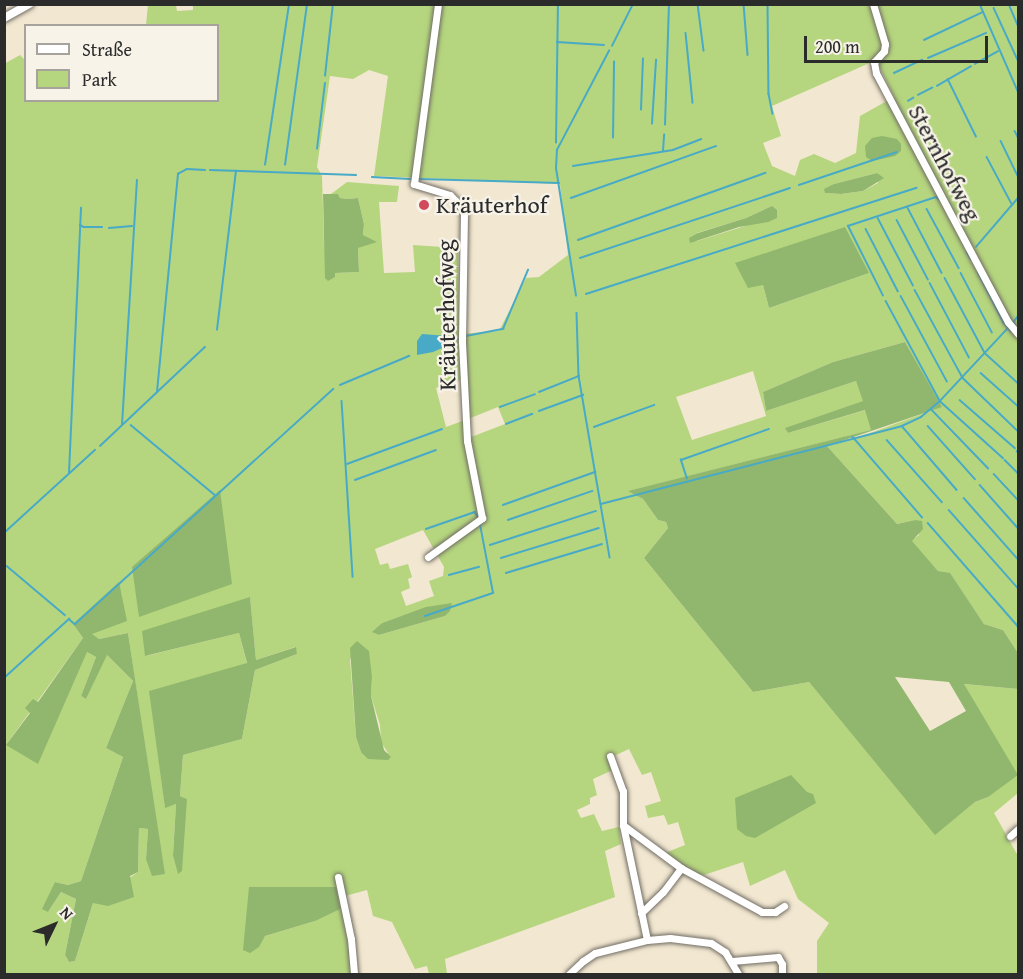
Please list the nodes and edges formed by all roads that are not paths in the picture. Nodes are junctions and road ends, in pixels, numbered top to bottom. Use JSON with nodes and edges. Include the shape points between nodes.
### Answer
{"nodes":[{"id":1,"x":29,"y":4,"type":"edge"},
{"id":2,"x":438,"y":4,"type":"edge"},
{"id":3,"x":873,"y":4,"type":"edge"},
{"id":4,"x":17,"y":8,"type":"edge"},
{"id":5,"x":4,"y":18,"type":"edge"},
{"id":6,"x":1018,"y":334,"type":"edge"},
{"id":7,"x":429,"y":557,"type":"dead end"},
{"id":8,"x":610,"y":756,"type":"dead end"},
{"id":9,"x":624,"y":825,"type":"junction"},
{"id":10,"x":1018,"y":829,"type":"edge"},
{"id":11,"x":1010,"y":836,"type":"dead end"},
{"id":12,"x":681,"y":868,"type":"junction"},
{"id":13,"x":338,"y":877,"type":"dead end"},
{"id":14,"x":784,"y":906,"type":"dead end"},
{"id":15,"x":641,"y":913,"type":"junction"},
{"id":16,"x":647,"y":940,"type":"junction"},
{"id":17,"x":732,"y":961,"type":"junction"},
{"id":18,"x":354,"y":975,"type":"edge"},
{"id":19,"x":569,"y":975,"type":"edge"},
{"id":20,"x":738,"y":975,"type":"edge"},
{"id":21,"x":782,"y":975,"type":"edge"}],
"edges":[{"from":1,"to":4,"type":"street"},
{"from":2,"to":7,"type":"street","name":"Kräuterhofweg","via":[[414,184],[450,195],[464,214],[462,341],[467,441],[482,518]]},
{"from":3,"to":6,"type":"street","name":"Sternhofweg","via":[[885,44],[874,62],[876,74],[1008,322]]},
{"from":4,"to":5,"type":"street"},
{"from":8,"to":9,"type":"street","via":[[623,790]]},
{"from":9,"to":12,"type":"street"},
{"from":9,"to":15,"type":"street"},
{"from":10,"to":11,"type":"street"},
{"from":12,"to":14,"type":"street","via":[[762,912],[775,912]]},
{"from":12,"to":15,"type":"street"},
{"from":13,"to":18,"type":"street"},
{"from":15,"to":16,"type":"street"},
{"from":16,"to":17,"type":"street","via":[[670,938],[711,943]]},
{"from":16,"to":19,"type":"street","via":[[595,953]]},
{"from":17,"to":20,"type":"street"},
{"from":17,"to":21,"type":"street","via":[[778,957]]}]}
